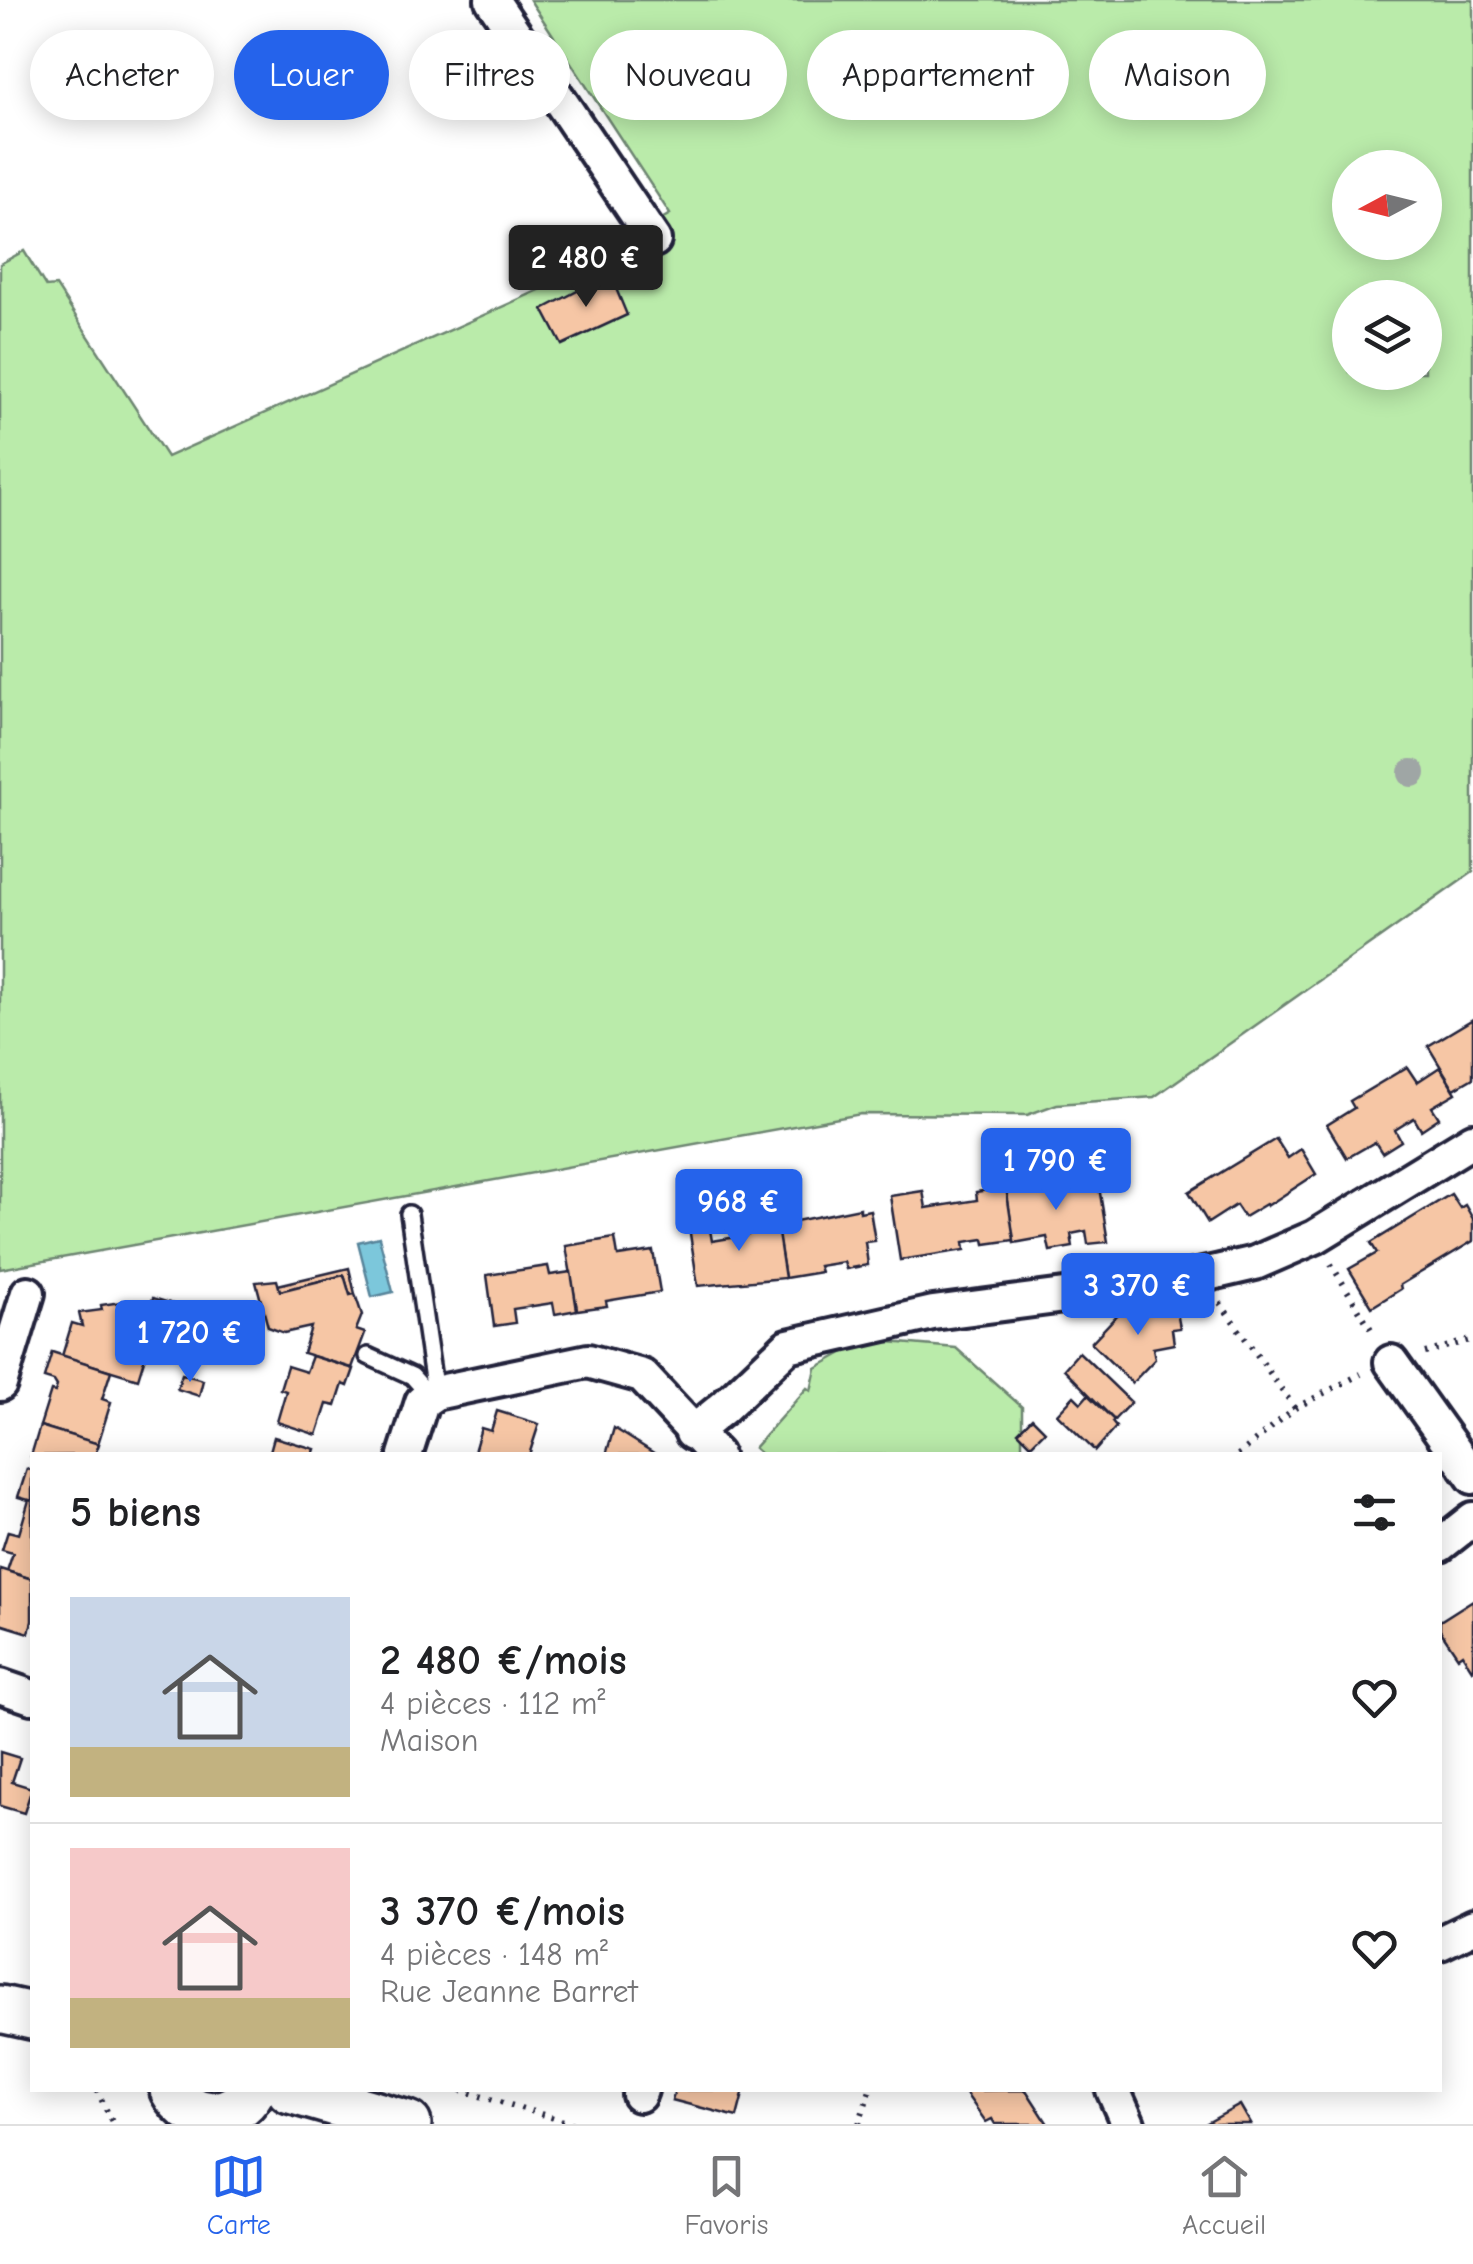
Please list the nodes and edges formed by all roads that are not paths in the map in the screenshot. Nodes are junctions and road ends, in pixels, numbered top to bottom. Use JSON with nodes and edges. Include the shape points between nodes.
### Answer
{"nodes":[{"id":1,"x":492,"y":0,"type":"edge"},
{"id":2,"x":654,"y":240,"type":"dead end"},
{"id":3,"x":1473,"y":1140,"type":"edge"},
{"id":4,"x":410,"y":1214,"type":"dead end"},
{"id":5,"x":28,"y":1293,"type":"dead end"},
{"id":6,"x":368,"y":1356,"type":"dead end"},
{"id":7,"x":1391,"y":1362,"type":"road end"},
{"id":8,"x":0,"y":1384,"type":"edge"},
{"id":9,"x":433,"y":1394,"type":"junction"},
{"id":10,"x":704,"y":1444,"type":"edge"},
{"id":11,"x":407,"y":1452,"type":"edge"},
{"id":12,"x":1473,"y":1477,"type":"edge"},
{"id":13,"x":1473,"y":1519,"type":"edge"},
{"id":14,"x":1442,"y":1543,"type":"edge"},
{"id":15,"x":0,"y":1686,"type":"edge"},
{"id":16,"x":30,"y":1696,"type":"edge"},
{"id":17,"x":1473,"y":1927,"type":"edge"},
{"id":18,"x":1442,"y":1942,"type":"edge"},
{"id":19,"x":0,"y":2009,"type":"edge"},
{"id":20,"x":30,"y":2016,"type":"edge"},
{"id":21,"x":250,"y":2092,"type":"edge"},
{"id":22,"x":297,"y":2092,"type":"edge"},
{"id":23,"x":1113,"y":2092,"type":"edge"},
{"id":24,"x":188,"y":2109,"type":"edge"},
{"id":25,"x":408,"y":2124,"type":"edge"},
{"id":26,"x":1128,"y":2124,"type":"edge"}],
"edges":[{"from":1,"to":2,"type":"street"},
{"from":3,"to":10,"type":"street","via":[[1314,1238],[1255,1263],[1201,1277],[933,1313],[788,1346],[724,1407]]},
{"from":4,"to":9,"type":"lane"},
{"from":5,"to":8,"type":"street"},
{"from":6,"to":9,"type":"lane"},
{"from":7,"to":12,"type":"street"},
{"from":9,"to":10,"type":"street","via":[[588,1362],[642,1376]]},
{"from":9,"to":11,"type":"street","via":[[422,1402]]},
{"from":13,"to":14,"type":"street"},
{"from":15,"to":16,"type":"street"},
{"from":17,"to":18,"type":"street"},
{"from":19,"to":20,"type":"street"},
{"from":21,"to":24,"type":"street","via":[[227,2113]]},
{"from":22,"to":25,"type":"street"},
{"from":23,"to":26,"type":"street"}]}
